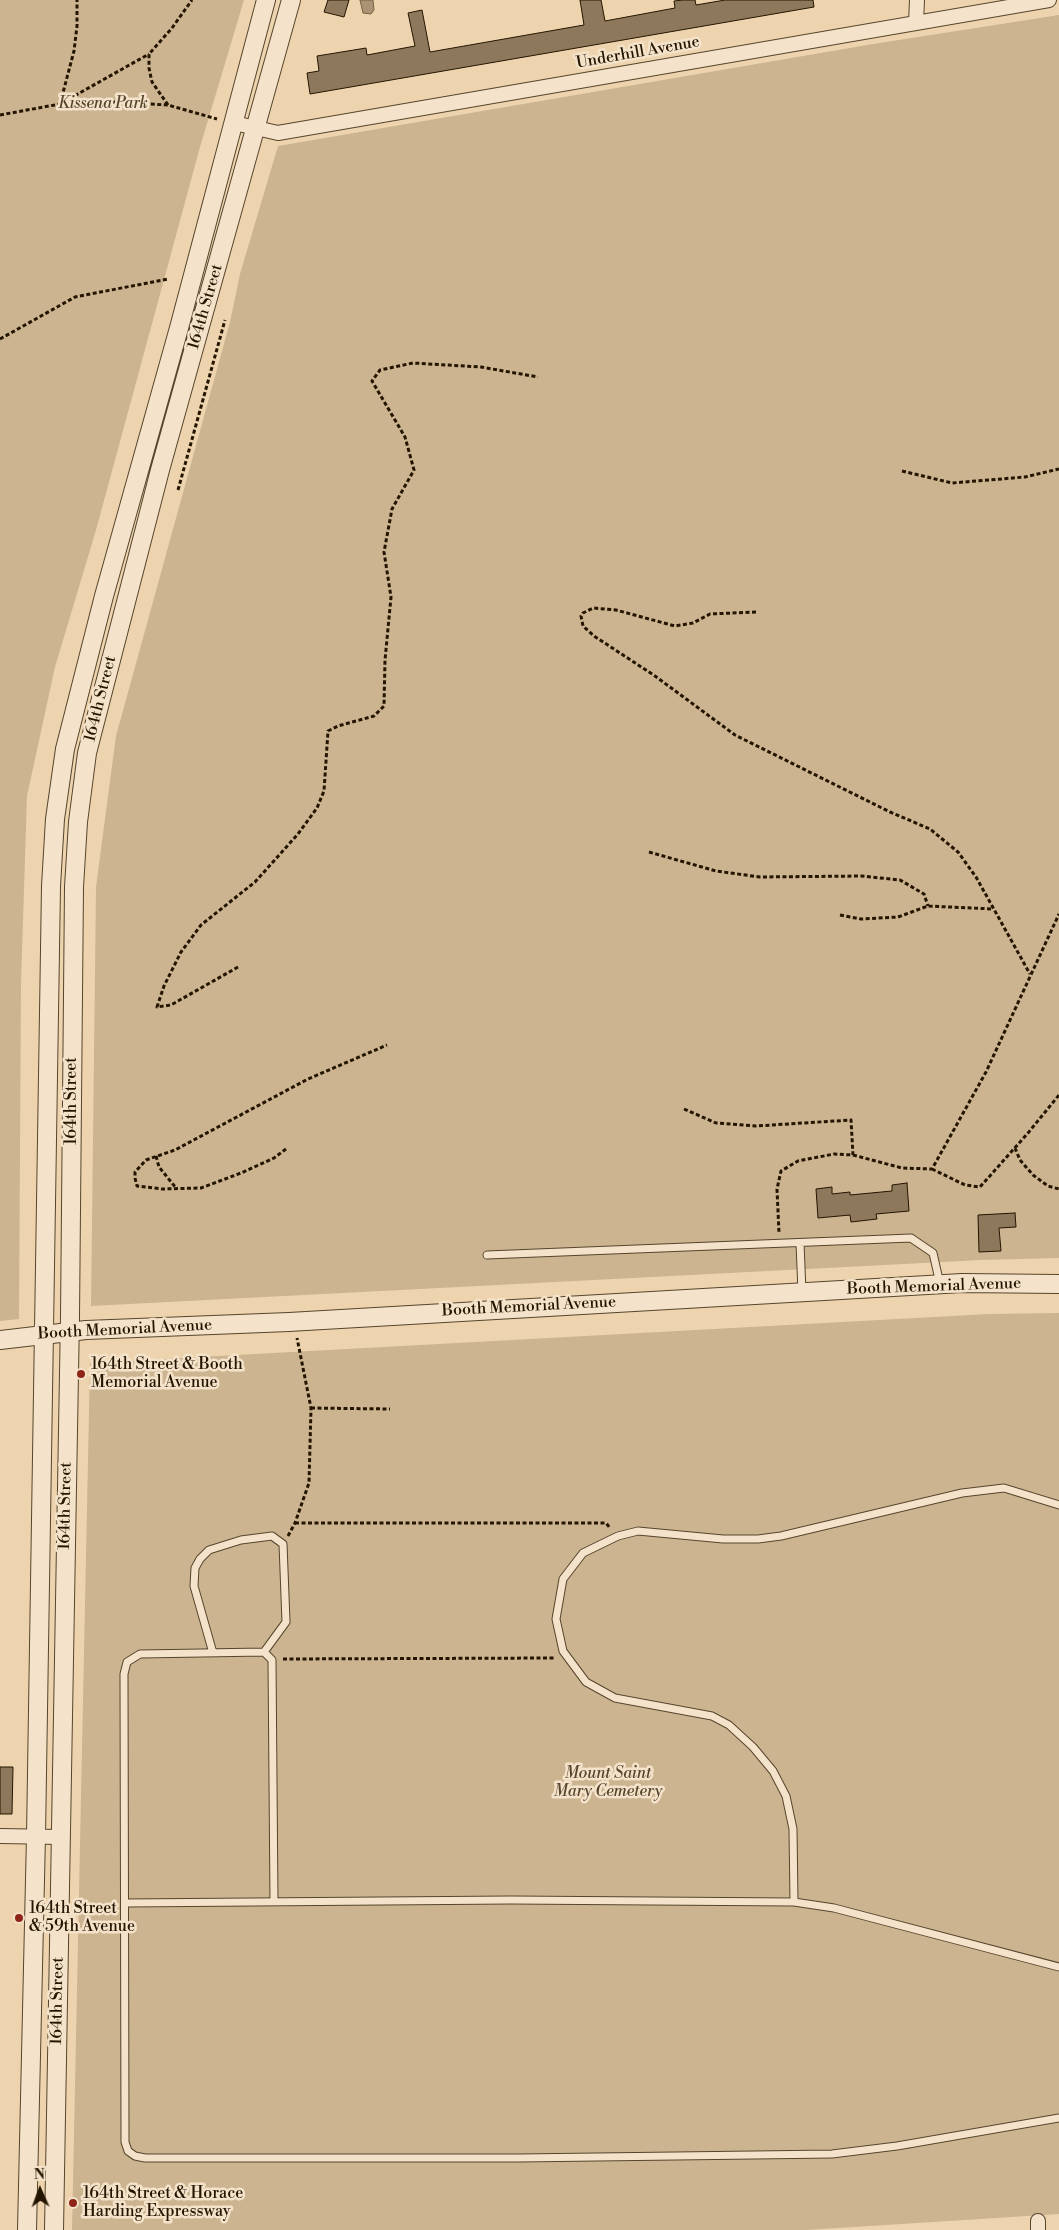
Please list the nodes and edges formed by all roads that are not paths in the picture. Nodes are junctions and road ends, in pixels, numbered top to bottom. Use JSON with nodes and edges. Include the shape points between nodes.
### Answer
{"nodes":[{"id":1,"x":266,"y":0,"type":"edge"},
{"id":2,"x":291,"y":0,"type":"edge"},
{"id":3,"x":917,"y":0,"type":"edge"},
{"id":4,"x":1049,"y":0,"type":"edge"},
{"id":5,"x":916,"y":23,"type":"junction"},
{"id":6,"x":234,"y":123,"type":"junction"},
{"id":7,"x":256,"y":128,"type":"junction"},
{"id":8,"x":800,"y":1242,"type":"junction"},
{"id":9,"x":487,"y":1255,"type":"dead end"},
{"id":10,"x":1059,"y":1284,"type":"edge"},
{"id":11,"x":940,"y":1285,"type":"junction"},
{"id":12,"x":802,"y":1292,"type":"junction"},
{"id":13,"x":70,"y":1332,"type":"junction"},
{"id":14,"x":43,"y":1334,"type":"junction"},
{"id":15,"x":0,"y":1340,"type":"edge"},
{"id":16,"x":1059,"y":1505,"type":"edge"},
{"id":17,"x":264,"y":1652,"type":"junction"},
{"id":18,"x":213,"y":1653,"type":"junction"},
{"id":19,"x":0,"y":1836,"type":"edge"},
{"id":20,"x":36,"y":1836,"type":"junction"},
{"id":21,"x":60,"y":1837,"type":"junction"},
{"id":22,"x":274,"y":1902,"type":"junction"},
{"id":23,"x":794,"y":1902,"type":"junction"},
{"id":24,"x":125,"y":1904,"type":"junction"},
{"id":25,"x":1059,"y":1967,"type":"edge"},
{"id":26,"x":1059,"y":2118,"type":"edge"},
{"id":27,"x":27,"y":2230,"type":"edge"},
{"id":28,"x":54,"y":2230,"type":"edge"}],
"edges":[{"from":1,"to":6,"type":"street","name":"164th Street"},
{"from":2,"to":7,"type":"street","name":"164th Street"},
{"from":3,"to":5,"type":"street"},
{"from":4,"to":5,"type":"street","name":"Underhill Avenue"},
{"from":5,"to":7,"type":"street","name":"Underhill Avenue","via":[[278,133]]},
{"from":6,"to":7,"type":"street","name":"Underhill Avenue"},
{"from":6,"to":14,"type":"street","name":"164th Street","via":[[64,749],[51,886]]},
{"from":7,"to":13,"type":"street","name":"164th Street","via":[[160,470],[87,753],[74,887]]},
{"from":8,"to":9,"type":"lane"},
{"from":8,"to":11,"type":"lane","via":[[911,1238],[933,1253]]},
{"from":8,"to":12,"type":"lane"},
{"from":10,"to":11,"type":"street","name":"Booth Memorial Avenue"},
{"from":11,"to":12,"type":"street","name":"Booth Memorial Avenue"},
{"from":12,"to":13,"type":"street","name":"Booth Memorial Avenue"},
{"from":13,"to":14,"type":"street","name":"Booth Memorial Avenue"},
{"from":13,"to":21,"type":"street","name":"164th Street"},
{"from":14,"to":15,"type":"street","name":"Booth Memorial Avenue"},
{"from":14,"to":20,"type":"street","name":"164th Street"},
{"from":16,"to":23,"type":"lane","via":[[1004,1488],[962,1493],[758,1539],[638,1531],[618,1536],[583,1553],[563,1579],[556,1619],[563,1650],[586,1682],[615,1698],[712,1716],[728,1725],[773,1771],[786,1796],[793,1829]]},
{"from":17,"to":18,"type":"lane"},
{"from":17,"to":18,"type":"lane","via":[[286,1622],[284,1544],[272,1536],[240,1540],[209,1550],[200,1558],[195,1568],[194,1586]]},
{"from":17,"to":22,"type":"lane","via":[[272,1660]]},
{"from":18,"to":24,"type":"lane","via":[[140,1654],[128,1662],[124,1674]]},
{"from":19,"to":20,"type":"street"},
{"from":20,"to":21,"type":"street"},
{"from":20,"to":27,"type":"street","name":"164th Street"},
{"from":21,"to":28,"type":"street","name":"164th Street"},
{"from":22,"to":23,"type":"lane"},
{"from":22,"to":24,"type":"lane"},
{"from":23,"to":25,"type":"lane","via":[[834,1908]]},
{"from":24,"to":26,"type":"lane","via":[[125,2142],[128,2151],[135,2156],[519,2158],[832,2154]]}]}
